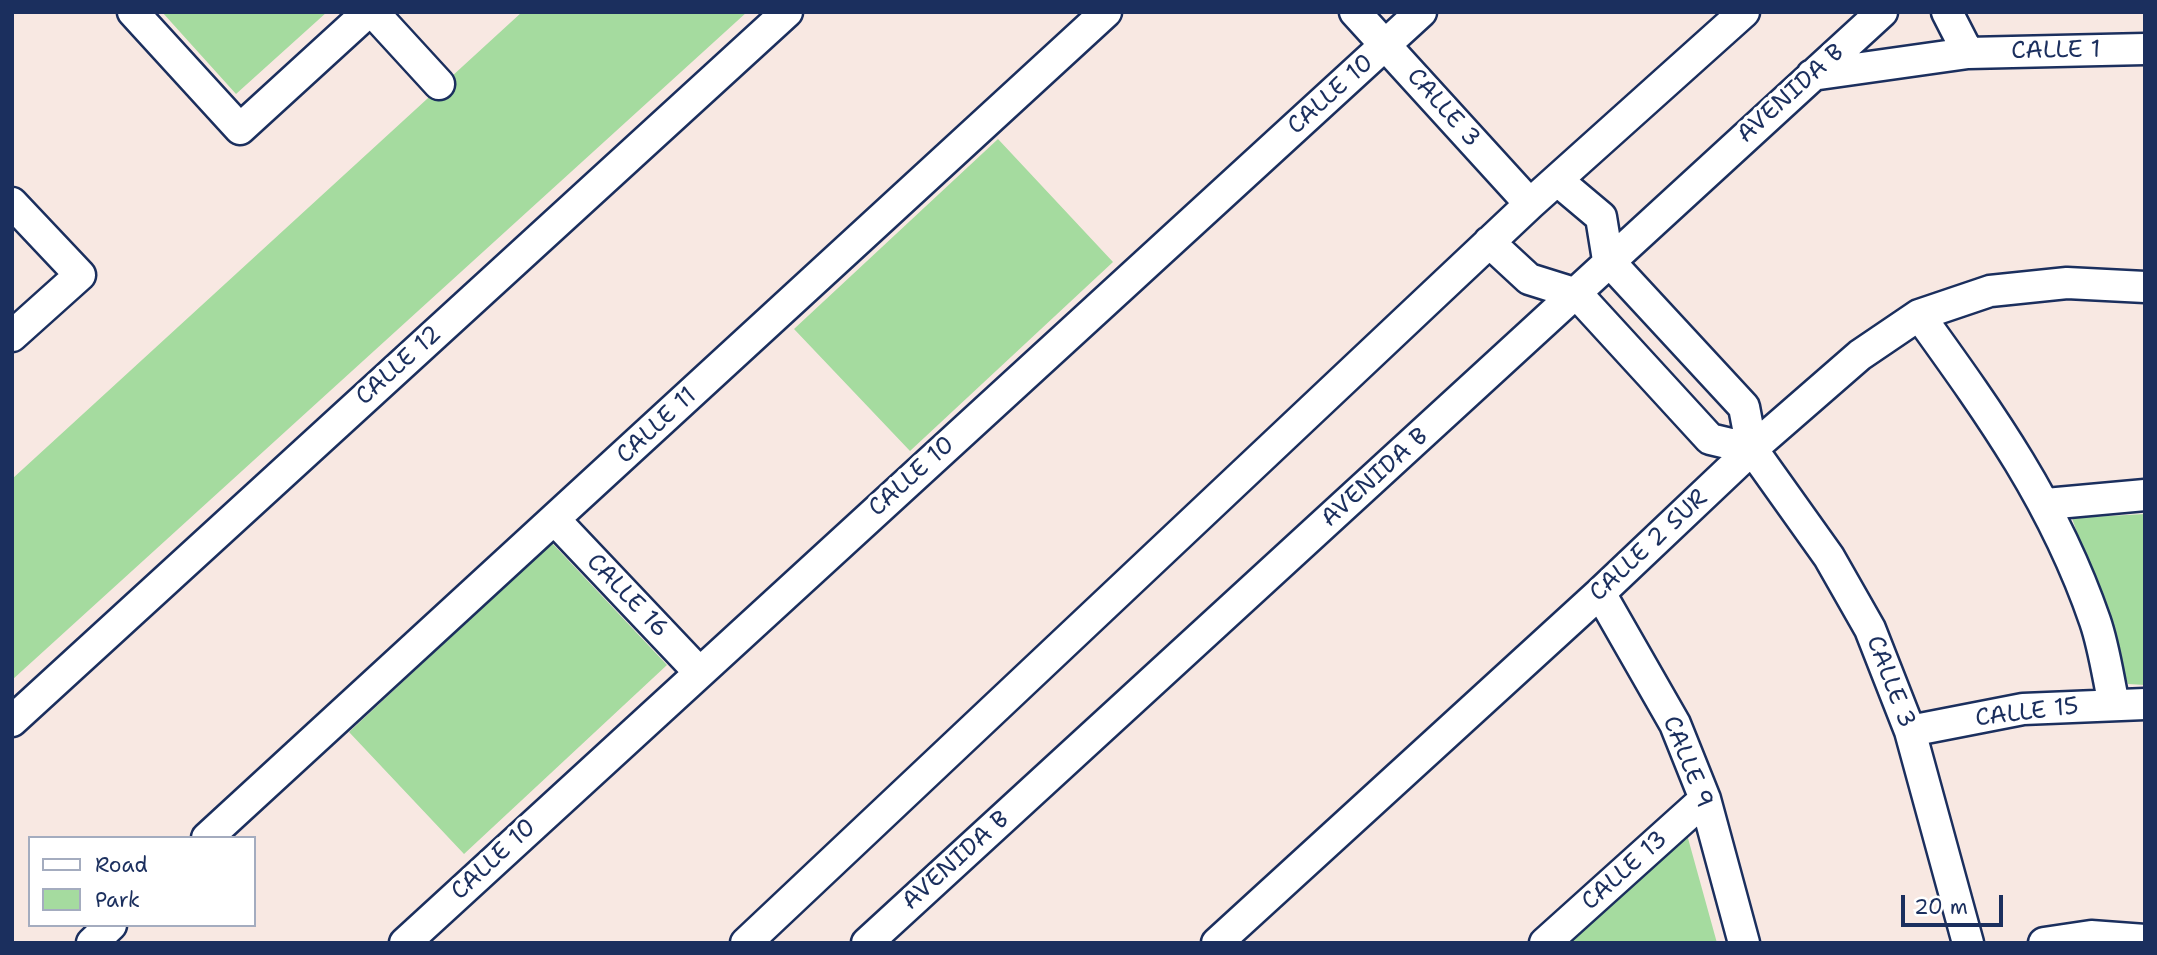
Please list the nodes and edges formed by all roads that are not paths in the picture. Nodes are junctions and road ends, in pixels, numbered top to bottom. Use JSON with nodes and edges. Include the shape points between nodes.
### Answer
{"nodes":[{"id":1,"x":133,"y":12,"type":"edge"},
{"id":2,"x":370,"y":12,"type":"edge"},
{"id":3,"x":787,"y":12,"type":"edge"},
{"id":4,"x":1106,"y":12,"type":"edge"},
{"id":5,"x":1355,"y":12,"type":"edge"},
{"id":6,"x":1421,"y":12,"type":"edge"},
{"id":7,"x":1744,"y":12,"type":"edge"},
{"id":8,"x":1882,"y":12,"type":"edge"},
{"id":9,"x":1947,"y":12,"type":"edge"},
{"id":10,"x":1385,"y":45,"type":"junction"},
{"id":11,"x":2145,"y":49,"type":"edge"},
{"id":12,"x":1968,"y":53,"type":"junction"},
{"id":13,"x":1812,"y":75,"type":"junction"},
{"id":14,"x":439,"y":84,"type":"dead end"},
{"id":15,"x":1557,"y":180,"type":"junction"},
{"id":16,"x":12,"y":203,"type":"edge"},
{"id":17,"x":1530,"y":204,"type":"junction"},
{"id":18,"x":1489,"y":242,"type":"junction"},
{"id":19,"x":1608,"y":260,"type":"junction"},
{"id":20,"x":2145,"y":287,"type":"edge"},
{"id":21,"x":1577,"y":294,"type":"junction"},
{"id":22,"x":1919,"y":315,"type":"junction"},
{"id":23,"x":12,"y":336,"type":"edge"},
{"id":24,"x":1752,"y":449,"type":"junction"},
{"id":25,"x":2145,"y":495,"type":"edge"},
{"id":26,"x":2046,"y":504,"type":"junction"},
{"id":27,"x":555,"y":520,"type":"junction"},
{"id":28,"x":1600,"y":593,"type":"junction"},
{"id":29,"x":699,"y":671,"type":"junction"},
{"id":30,"x":2145,"y":704,"type":"edge"},
{"id":31,"x":2114,"y":705,"type":"junction"},
{"id":32,"x":12,"y":721,"type":"edge"},
{"id":33,"x":1910,"y":731,"type":"junction"},
{"id":34,"x":1705,"y":799,"type":"junction"},
{"id":35,"x":209,"y":836,"type":"edge"},
{"id":36,"x":109,"y":927,"type":"edge"},
{"id":37,"x":2145,"y":940,"type":"edge"},
{"id":38,"x":92,"y":943,"type":"edge"},
{"id":39,"x":405,"y":943,"type":"edge"},
{"id":40,"x":746,"y":943,"type":"edge"},
{"id":41,"x":867,"y":943,"type":"edge"},
{"id":42,"x":1217,"y":943,"type":"edge"},
{"id":43,"x":1545,"y":943,"type":"edge"},
{"id":44,"x":1744,"y":943,"type":"edge"},
{"id":45,"x":1968,"y":943,"type":"edge"},
{"id":46,"x":2044,"y":943,"type":"edge"}],
"edges":[{"from":1,"to":2,"type":"street","via":[[240,129]]},
{"from":2,"to":14,"type":"street"},
{"from":3,"to":32,"type":"street","name":"CALLE 12"},
{"from":4,"to":27,"type":"street","name":"CALLE 11"},
{"from":5,"to":10,"type":"street","name":"CALLE 3"},
{"from":6,"to":10,"type":"street","name":"CALLE 10"},
{"from":7,"to":15,"type":"street"},
{"from":8,"to":13,"type":"street","name":"AVENIDA B"},
{"from":9,"to":12,"type":"street"},
{"from":10,"to":17,"type":"street","name":"CALLE 3"},
{"from":10,"to":29,"type":"street","name":"CALLE 10"},
{"from":11,"to":12,"type":"street","name":"CALLE 1"},
{"from":12,"to":13,"type":"street","name":"CALLE 1"},
{"from":13,"to":19,"type":"street","name":"AVENIDA B"},
{"from":15,"to":17,"type":"street"},
{"from":15,"to":19,"type":"street","via":[[1601,217]]},
{"from":16,"to":23,"type":"street","via":[[80,275]]},
{"from":17,"to":18,"type":"street"},
{"from":18,"to":21,"type":"street","via":[[1529,279]]},
{"from":18,"to":40,"type":"street"},
{"from":19,"to":21,"type":"street","name":"AVENIDA B"},
{"from":19,"to":24,"type":"street","name":"CALLE 3","via":[[1744,407]]},
{"from":20,"to":22,"type":"street","name":"CALLE 2 SUR","via":[[2067,283],[1990,291]]},
{"from":21,"to":24,"type":"street","via":[[1710,439]]},
{"from":21,"to":41,"type":"street","name":"AVENIDA B"},
{"from":22,"to":24,"type":"street","name":"CALLE 2 SUR","via":[[1860,355]]},
{"from":22,"to":26,"type":"street","via":[[2004,434]]},
{"from":24,"to":28,"type":"street","name":"CALLE 2 SUR"},
{"from":24,"to":33,"type":"street","name":"CALLE 3","via":[[1829,557],[1870,629]]},
{"from":25,"to":26,"type":"street"},
{"from":26,"to":31,"type":"street","via":[[2095,622]]},
{"from":27,"to":29,"type":"street","name":"CALLE 16"},
{"from":27,"to":35,"type":"street","name":"CALLE 11"},
{"from":28,"to":34,"type":"street","name":"CALLE 9","via":[[1675,724]]},
{"from":28,"to":42,"type":"street","name":"CALLE 2 SUR"},
{"from":29,"to":39,"type":"street","name":"CALLE 10"},
{"from":30,"to":31,"type":"street","name":"CALLE 15"},
{"from":31,"to":33,"type":"street","name":"CALLE 15","via":[[2023,709]]},
{"from":33,"to":45,"type":"street","name":"CALLE 3"},
{"from":34,"to":43,"type":"street","name":"CALLE 13"},
{"from":34,"to":44,"type":"street","name":"CALLE 9"},
{"from":36,"to":38,"type":"street"},
{"from":37,"to":46,"type":"street","via":[[2091,936]]}]}
